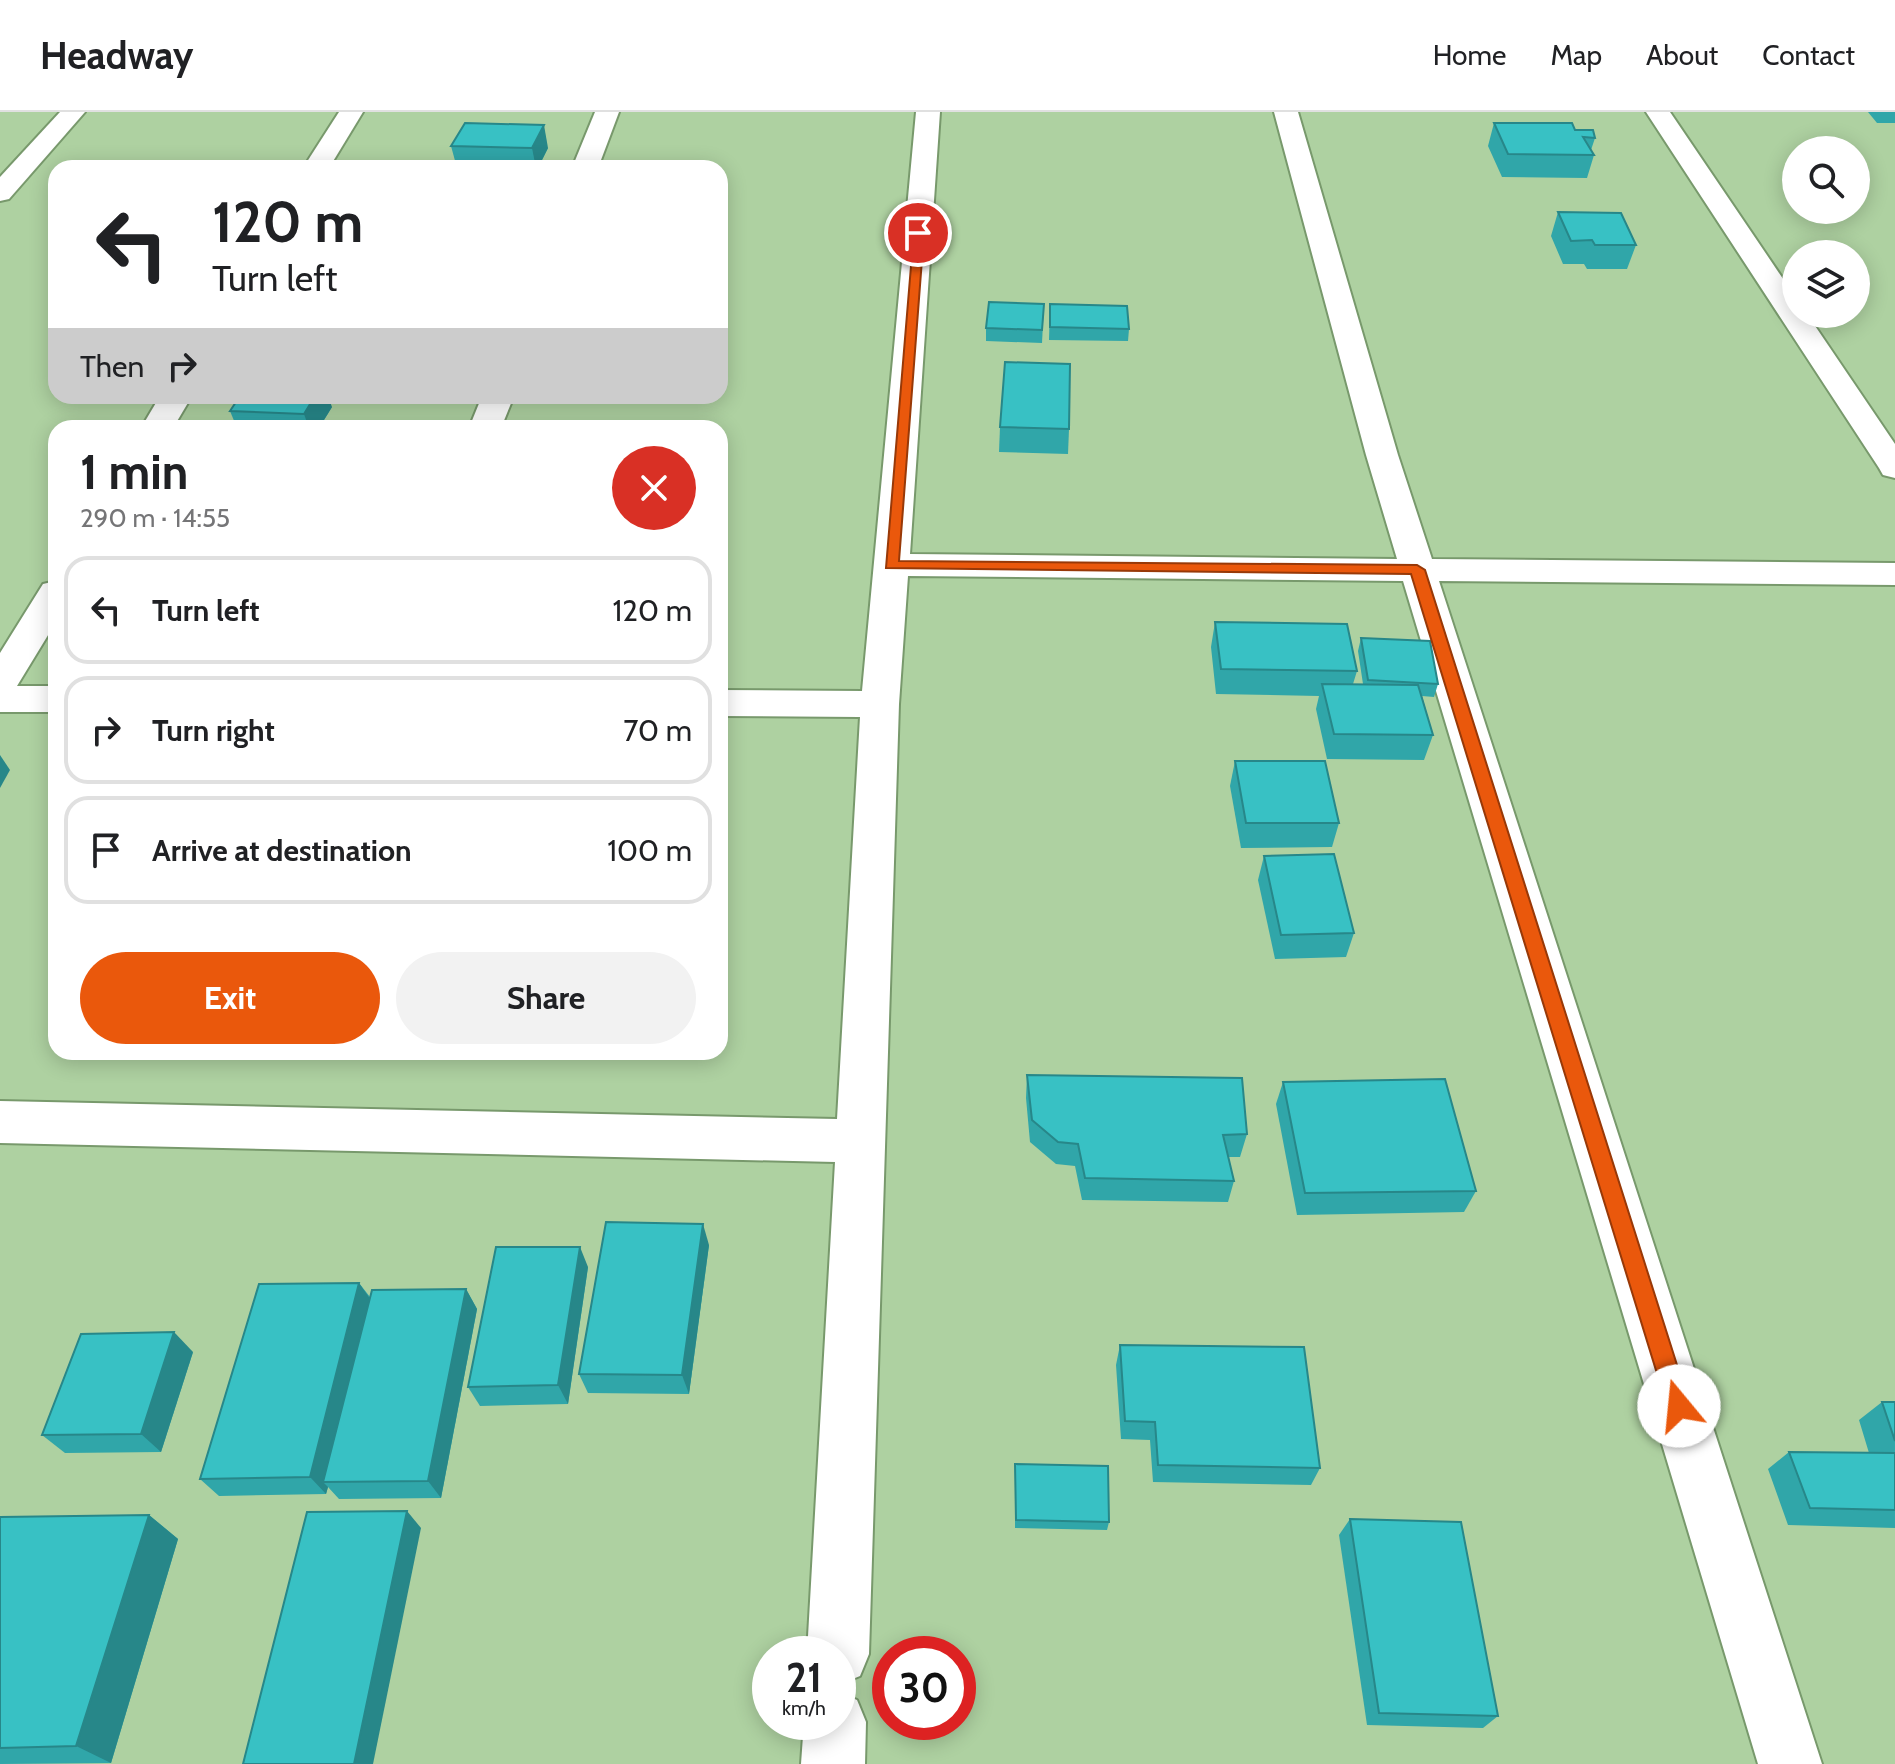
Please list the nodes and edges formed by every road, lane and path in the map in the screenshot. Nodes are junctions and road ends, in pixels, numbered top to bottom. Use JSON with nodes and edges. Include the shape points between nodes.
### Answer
{"nodes":[{"id":1,"x":73,"y":112,"type":"edge"},
{"id":2,"x":351,"y":112,"type":"edge"},
{"id":3,"x":607,"y":112,"type":"edge"},
{"id":4,"x":928,"y":112,"type":"edge"},
{"id":5,"x":1286,"y":112,"type":"edge"},
{"id":6,"x":1658,"y":112,"type":"edge"},
{"id":7,"x":321,"y":160,"type":"edge"},
{"id":8,"x":588,"y":160,"type":"edge"},
{"id":9,"x":0,"y":193,"type":"edge"},
{"id":10,"x":1895,"y":468,"type":"edge"},
{"id":11,"x":891,"y":565,"type":"junction"},
{"id":12,"x":1417,"y":570,"type":"junction"},
{"id":13,"x":1895,"y":574,"type":"edge"},
{"id":14,"x":48,"y":605,"type":"edge"},
{"id":15,"x":0,"y":683,"type":"edge"},
{"id":16,"x":0,"y":699,"type":"edge"},
{"id":17,"x":48,"y":699,"type":"edge"},
{"id":18,"x":728,"y":703,"type":"edge"},
{"id":19,"x":880,"y":704,"type":"junction"},
{"id":20,"x":0,"y":1122,"type":"edge"},
{"id":21,"x":858,"y":1141,"type":"junction"},
{"id":22,"x":839,"y":1636,"type":"edge"},
{"id":23,"x":834,"y":1740,"type":"edge"},
{"id":24,"x":833,"y":1764,"type":"edge"},
{"id":25,"x":1790,"y":1764,"type":"edge"}],
"edges":[{"from":1,"to":9,"type":"street"},
{"from":2,"to":7,"type":"street"},
{"from":3,"to":8,"type":"street"},
{"from":4,"to":11,"type":"street"},
{"from":5,"to":12,"type":"street"},
{"from":6,"to":10,"type":"street"},
{"from":11,"to":12,"type":"street"},
{"from":11,"to":19,"type":"street"},
{"from":12,"to":13,"type":"street"},
{"from":12,"to":25,"type":"street"},
{"from":14,"to":15,"type":"street"},
{"from":16,"to":17,"type":"street"},
{"from":18,"to":19,"type":"street"},
{"from":19,"to":21,"type":"street"},
{"from":20,"to":21,"type":"street"},
{"from":21,"to":22,"type":"street"},
{"from":23,"to":24,"type":"street"}]}
